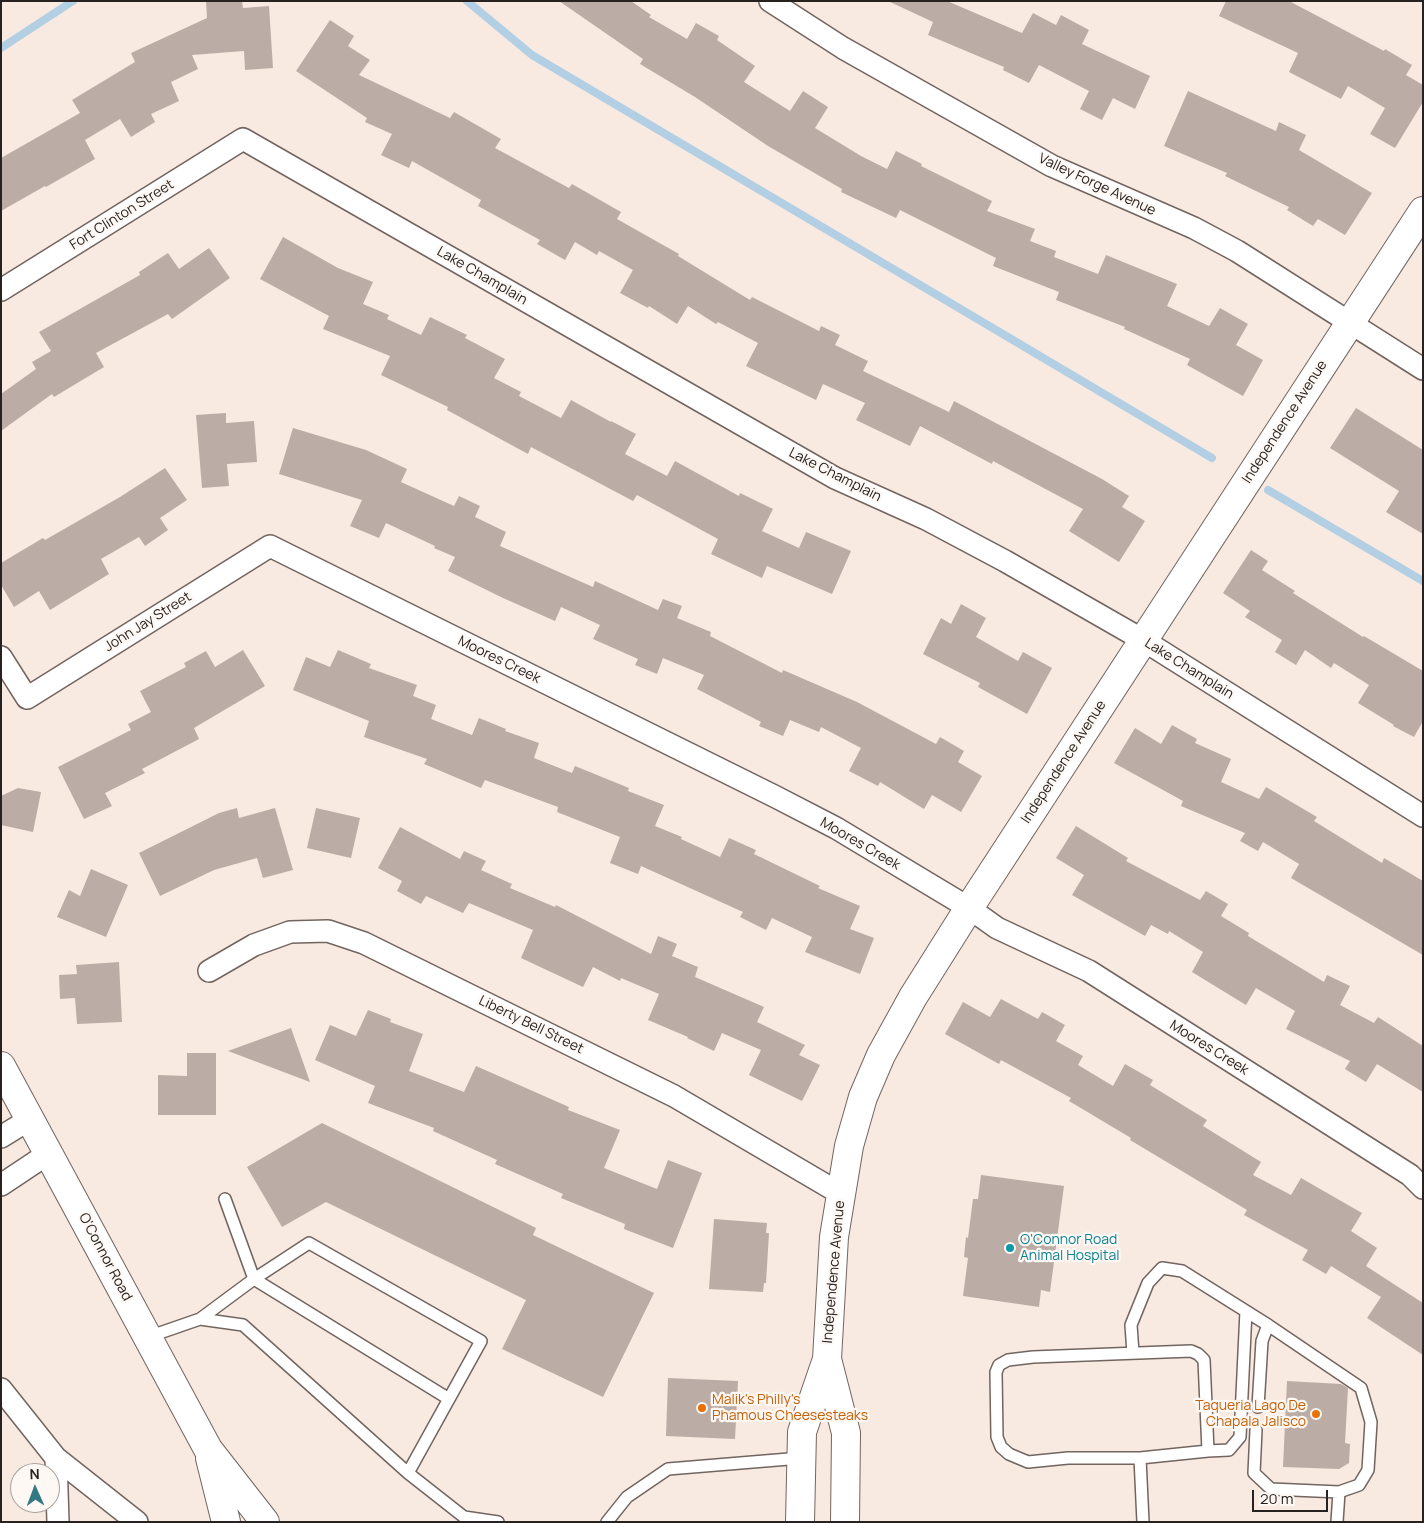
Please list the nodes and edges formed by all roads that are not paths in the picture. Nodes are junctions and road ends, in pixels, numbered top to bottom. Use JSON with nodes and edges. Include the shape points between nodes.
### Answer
{"nodes":[{"id":1,"x":770,"y":1,"type":"edge"},
{"id":2,"x":243,"y":139,"type":"joint"},
{"id":3,"x":1423,"y":211,"type":"edge"},
{"id":4,"x":1,"y":290,"type":"edge"},
{"id":5,"x":1349,"y":323,"type":"junction"},
{"id":6,"x":1423,"y":369,"type":"edge"},
{"id":7,"x":270,"y":546,"type":"joint"},
{"id":8,"x":1143,"y":640,"type":"junction"},
{"id":9,"x":1,"y":657,"type":"edge"},
{"id":10,"x":1423,"y":816,"type":"edge"},
{"id":11,"x":969,"y":908,"type":"junction"},
{"id":12,"x":209,"y":971,"type":"dead end"},
{"id":13,"x":1,"y":1066,"type":"edge"},
{"id":14,"x":30,"y":1119,"type":"junction"},
{"id":15,"x":1,"y":1137,"type":"edge"},
{"id":16,"x":49,"y":1153,"type":"junction"},
{"id":17,"x":1,"y":1185,"type":"edge"},
{"id":18,"x":1423,"y":1188,"type":"edge"},
{"id":19,"x":841,"y":1194,"type":"junction"},
{"id":20,"x":225,"y":1199,"type":"dead end"},
{"id":21,"x":254,"y":1279,"type":"junction"},
{"id":22,"x":1246,"y":1311,"type":"junction"},
{"id":23,"x":200,"y":1319,"type":"junction"},
{"id":24,"x":1268,"y":1325,"type":"junction"},
{"id":25,"x":148,"y":1337,"type":"junction"},
{"id":26,"x":1133,"y":1353,"type":"junction"},
{"id":27,"x":827,"y":1359,"type":"junction"},
{"id":28,"x":1,"y":1390,"type":"edge"},
{"id":29,"x":449,"y":1399,"type":"junction"},
{"id":30,"x":1258,"y":1407,"type":"dead end"},
{"id":31,"x":1256,"y":1430,"type":"dead end"},
{"id":32,"x":208,"y":1449,"type":"junction"},
{"id":33,"x":1208,"y":1451,"type":"junction"},
{"id":34,"x":56,"y":1458,"type":"junction"},
{"id":35,"x":801,"y":1458,"type":"junction"},
{"id":36,"x":1140,"y":1458,"type":"junction"},
{"id":37,"x":408,"y":1473,"type":"junction"},
{"id":38,"x":1339,"y":1492,"type":"junction"},
{"id":39,"x":58,"y":1522,"type":"edge"},
{"id":40,"x":137,"y":1522,"type":"edge"},
{"id":41,"x":226,"y":1522,"type":"edge"},
{"id":42,"x":265,"y":1522,"type":"edge"},
{"id":43,"x":498,"y":1522,"type":"edge"},
{"id":44,"x":607,"y":1522,"type":"edge"},
{"id":45,"x":800,"y":1522,"type":"edge"},
{"id":46,"x":845,"y":1522,"type":"edge"},
{"id":47,"x":1143,"y":1522,"type":"edge"},
{"id":48,"x":1337,"y":1522,"type":"edge"}],
"edges":[{"from":1,"to":5,"type":"street","name":"Valley Forge Avenue","via":[[843,48],[1052,166],[1194,228],[1238,251]]},
{"from":2,"to":4,"type":"street","name":"Fort Clinton Street"},
{"from":2,"to":8,"type":"street","name":"Lake Champlain","via":[[835,478],[926,519]]},
{"from":3,"to":5,"type":"street","name":"Independence Avenue"},
{"from":5,"to":6,"type":"street","name":"Valley Forge Avenue"},
{"from":5,"to":8,"type":"street","name":"Independence Avenue"},
{"from":7,"to":9,"type":"street","name":"John Jay Street","via":[[27,698]]},
{"from":7,"to":11,"type":"street","name":"Moores Creek","via":[[836,828]]},
{"from":8,"to":10,"type":"street","name":"Lake Champlain"},
{"from":8,"to":11,"type":"street","name":"Independence Avenue"},
{"from":11,"to":18,"type":"street","name":"Moores Creek","via":[[997,928],[1089,971],[1410,1175]]},
{"from":11,"to":19,"type":"street","name":"Independence Avenue","via":[[913,997],[863,1097],[849,1146]]},
{"from":12,"to":19,"type":"street","name":"Liberty Bell Street","via":[[254,945],[290,932],[328,932],[364,943],[674,1096]]},
{"from":13,"to":14,"type":"street","name":"O'Connor Road"},
{"from":14,"to":15,"type":"street"},
{"from":14,"to":16,"type":"street","name":"O'Connor Road"},
{"from":16,"to":17,"type":"street"},
{"from":16,"to":25,"type":"street","name":"O'Connor Road"},
{"from":19,"to":27,"type":"street","name":"Independence Avenue","via":[[834,1237]]},
{"from":20,"to":21,"type":"lane"},
{"from":21,"to":23,"type":"lane"},
{"from":21,"to":29,"type":"lane"},
{"from":21,"to":29,"type":"lane","via":[[309,1243],[481,1341]]},
{"from":22,"to":24,"type":"lane"},
{"from":22,"to":26,"type":"lane","via":[[1182,1271],[1162,1268],[1148,1283],[1132,1325]]},
{"from":22,"to":33,"type":"lane","via":[[1240,1437],[1228,1450]]},
{"from":23,"to":25,"type":"lane"},
{"from":23,"to":37,"type":"lane","via":[[243,1325]]},
{"from":24,"to":30,"type":"lane","via":[[1262,1342]]},
{"from":24,"to":38,"type":"lane","via":[[1361,1388],[1371,1422],[1368,1470],[1358,1484]]},
{"from":25,"to":32,"type":"street","name":"O'Connor Road"},
{"from":26,"to":33,"type":"lane","via":[[1191,1351],[1204,1360]]},
{"from":26,"to":36,"type":"lane","via":[[1008,1360],[999,1364],[996,1372],[997,1437],[1001,1447],[1028,1462],[1068,1458]]},
{"from":27,"to":35,"type":"street","name":"Independence Avenue","via":[[802,1432]]},
{"from":27,"to":46,"type":"street","name":"Independence Avenue","via":[[846,1433]]},
{"from":28,"to":34,"type":"street"},
{"from":29,"to":37,"type":"lane"},
{"from":31,"to":38,"type":"lane","via":[[1254,1473],[1271,1489]]},
{"from":32,"to":41,"type":"street","name":"O'Connor Road"},
{"from":32,"to":42,"type":"street","name":"O'Connor Road"},
{"from":33,"to":36,"type":"lane"},
{"from":34,"to":39,"type":"street"},
{"from":34,"to":40,"type":"street"},
{"from":35,"to":44,"type":"lane","via":[[668,1470],[627,1497]]},
{"from":35,"to":45,"type":"street","name":"Independence Avenue"},
{"from":36,"to":47,"type":"lane"},
{"from":37,"to":43,"type":"lane","via":[[464,1517]]},
{"from":38,"to":48,"type":"lane"}]}
